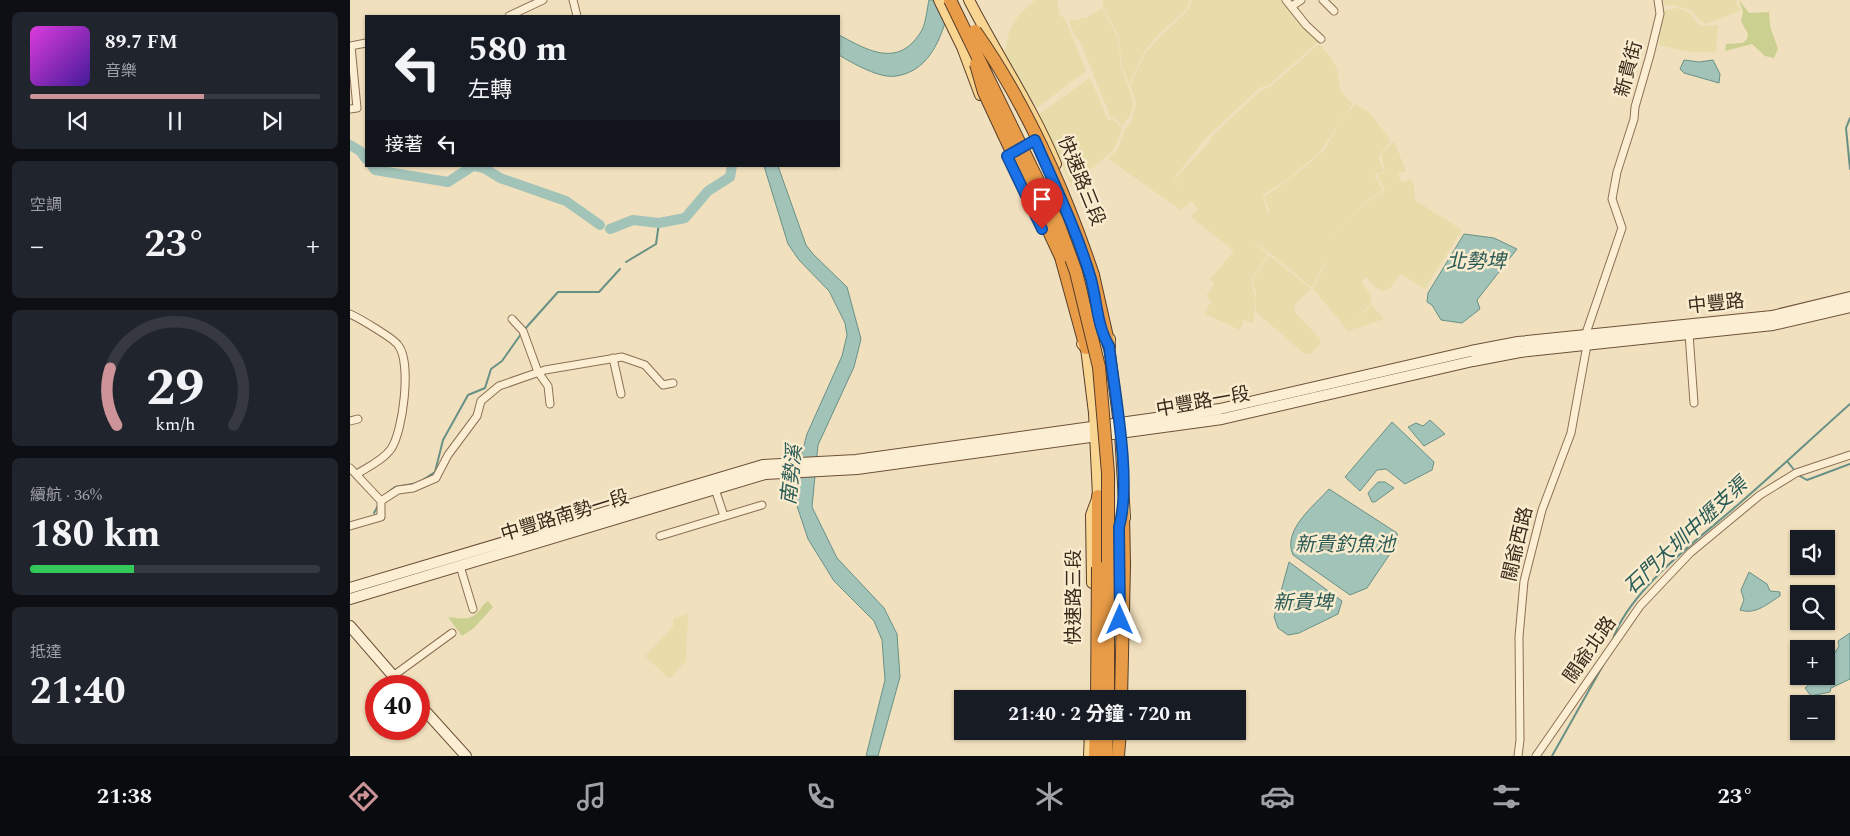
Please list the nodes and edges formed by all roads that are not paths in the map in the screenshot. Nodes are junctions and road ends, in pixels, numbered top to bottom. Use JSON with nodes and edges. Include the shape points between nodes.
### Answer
{"nodes":[{"id":1,"x":543,"y":0,"type":"edge"},
{"id":2,"x":573,"y":0,"type":"edge"},
{"id":3,"x":938,"y":0,"type":"edge"},
{"id":4,"x":950,"y":0,"type":"edge"},
{"id":5,"x":960,"y":0,"type":"edge"},
{"id":6,"x":969,"y":0,"type":"edge"},
{"id":7,"x":1286,"y":0,"type":"edge"},
{"id":8,"x":1301,"y":0,"type":"edge"},
{"id":9,"x":1323,"y":0,"type":"edge"},
{"id":10,"x":1658,"y":0,"type":"edge"},
{"id":11,"x":1292,"y":6,"type":"junction"},
{"id":12,"x":1334,"y":11,"type":"dead end"},
{"id":13,"x":511,"y":15,"type":"edge"},
{"id":14,"x":577,"y":15,"type":"edge"},
{"id":15,"x":972,"y":33,"type":"junction"},
{"id":16,"x":1321,"y":39,"type":"dead end"},
{"id":17,"x":365,"y":43,"type":"edge"},
{"id":18,"x":351,"y":46,"type":"edge"},
{"id":19,"x":962,"y":47,"type":"junction"},
{"id":20,"x":350,"y":109,"type":"edge"},
{"id":21,"x":1039,"y":138,"type":"junction"},
{"id":22,"x":1017,"y":149,"type":"junction"},
{"id":23,"x":1007,"y":156,"type":"junction"},
{"id":24,"x":1622,"y":228,"type":"joint"},
{"id":25,"x":1850,"y":297,"type":"edge"},
{"id":26,"x":1850,"y":307,"type":"edge"},
{"id":27,"x":350,"y":314,"type":"edge"},
{"id":28,"x":512,"y":319,"type":"dead end"},
{"id":29,"x":1689,"y":334,"type":"junction"},
{"id":30,"x":1586,"y":341,"type":"junction"},
{"id":31,"x":1109,"y":346,"type":"junction"},
{"id":32,"x":1086,"y":348,"type":"junction"},
{"id":33,"x":613,"y":358,"type":"junction"},
{"id":34,"x":538,"y":372,"type":"junction"},
{"id":35,"x":673,"y":383,"type":"dead end"},
{"id":36,"x":621,"y":394,"type":"dead end"},
{"id":37,"x":550,"y":404,"type":"dead end"},
{"id":38,"x":1694,"y":404,"type":"dead end"},
{"id":39,"x":358,"y":419,"type":"dead end"},
{"id":40,"x":350,"y":421,"type":"edge"},
{"id":41,"x":1119,"y":428,"type":"junction"},
{"id":42,"x":1095,"y":431,"type":"junction"},
{"id":43,"x":1850,"y":455,"type":"edge"},
{"id":44,"x":350,"y":468,"type":"edge"},
{"id":45,"x":791,"y":468,"type":"joint"},
{"id":46,"x":357,"y":474,"type":"junction"},
{"id":47,"x":713,"y":485,"type":"junction"},
{"id":48,"x":1098,"y":496,"type":"junction"},
{"id":49,"x":381,"y":501,"type":"junction"},
{"id":50,"x":762,"y":505,"type":"dead end"},
{"id":51,"x":1123,"y":513,"type":"junction"},
{"id":52,"x":724,"y":516,"type":"junction"},
{"id":53,"x":350,"y":526,"type":"edge"},
{"id":54,"x":660,"y":536,"type":"dead end"},
{"id":55,"x":460,"y":566,"type":"junction"},
{"id":56,"x":350,"y":588,"type":"edge"},
{"id":57,"x":350,"y":599,"type":"edge"},
{"id":58,"x":473,"y":609,"type":"dead end"},
{"id":59,"x":350,"y":626,"type":"edge"},
{"id":60,"x":452,"y":633,"type":"dead end"},
{"id":61,"x":1092,"y":648,"type":"junction"},
{"id":62,"x":1104,"y":648,"type":"junction"},
{"id":63,"x":1124,"y":649,"type":"junction"},
{"id":64,"x":392,"y":675,"type":"edge"},
{"id":65,"x":394,"y":675,"type":"edge"},
{"id":66,"x":1091,"y":690,"type":"edge"},
{"id":67,"x":1097,"y":690,"type":"edge"},
{"id":68,"x":1102,"y":690,"type":"edge"},
{"id":69,"x":1108,"y":690,"type":"edge"},
{"id":70,"x":1113,"y":690,"type":"edge"},
{"id":71,"x":1118,"y":690,"type":"edge"},
{"id":72,"x":1121,"y":690,"type":"edge"},
{"id":73,"x":1126,"y":690,"type":"edge"},
{"id":74,"x":430,"y":716,"type":"edge"},
{"id":75,"x":1090,"y":740,"type":"edge"},
{"id":76,"x":1096,"y":740,"type":"edge"},
{"id":77,"x":1102,"y":740,"type":"edge"},
{"id":78,"x":1107,"y":740,"type":"edge"},
{"id":79,"x":1111,"y":740,"type":"edge"},
{"id":80,"x":1117,"y":740,"type":"edge"},
{"id":81,"x":1124,"y":740,"type":"edge"},
{"id":82,"x":466,"y":756,"type":"edge"},
{"id":83,"x":1089,"y":756,"type":"edge"},
{"id":84,"x":1095,"y":756,"type":"edge"},
{"id":85,"x":1101,"y":756,"type":"edge"},
{"id":86,"x":1106,"y":756,"type":"edge"},
{"id":87,"x":1110,"y":756,"type":"edge"},
{"id":88,"x":1116,"y":756,"type":"edge"},
{"id":89,"x":1123,"y":756,"type":"edge"},
{"id":90,"x":1518,"y":756,"type":"edge"},
{"id":91,"x":1536,"y":756,"type":"edge"}],
"edges":[{"from":1,"to":13,"type":"street"},
{"from":2,"to":14,"type":"street"},
{"from":3,"to":19,"type":"main road"},
{"from":4,"to":15,"type":"highway","bridge":true},
{"from":5,"to":15,"type":"highway"},
{"from":6,"to":21,"type":"main road","name":"快速路三段","via":[[1029,105]]},
{"from":7,"to":11,"type":"street"},
{"from":8,"to":11,"type":"street"},
{"from":9,"to":12,"type":"street"},
{"from":10,"to":24,"type":"street","name":"新貴街","via":[[1660,14],[1612,199]]},
{"from":11,"to":16,"type":"street"},
{"from":15,"to":31,"type":"highway","bridge":true,"via":[[1002,68],[1023,106],[1075,220],[1093,275]]},
{"from":15,"to":32,"type":"highway","bridge":true,"via":[[984,92],[1061,257]]},
{"from":15,"to":69,"type":"highway","bridge":true,"via":[[1066,244],[1083,297],[1099,367],[1108,473]]},
{"from":15,"to":70,"type":"highway","bridge":true,"via":[[1065,222],[1086,284],[1106,370],[1116,488]]},
{"from":17,"to":18,"type":"street"},
{"from":18,"to":20,"type":"street","via":[[357,108]]},
{"from":19,"to":22,"type":"main road","name":"快速路三段","via":[[984,80]]},
{"from":19,"to":23,"type":"main road","name":"快速路三段"},
{"from":21,"to":22,"type":"main road"},
{"from":21,"to":31,"type":"main road","name":"快速路三段","via":[[1084,233],[1111,335]]},
{"from":22,"to":23,"type":"main road"},
{"from":22,"to":32,"type":"main road","name":"快速路三段","via":[[1068,261],[1088,336]]},
{"from":23,"to":32,"type":"main road","name":"快速路三段","via":[[1056,259],[1082,344]]},
{"from":24,"to":30,"type":"street","name":"關爺西路"},
{"from":25,"to":30,"type":"main road","name":"中豐路","via":[[1772,316]]},
{"from":26,"to":29,"type":"main road","name":"中豐路","via":[[1773,325]]},
{"from":27,"to":46,"type":"street","via":[[398,344],[402,353],[405,391],[404,410],[392,447]]},
{"from":28,"to":34,"type":"street","via":[[522,329]]},
{"from":29,"to":30,"type":"main road","name":"中豐路"},
{"from":29,"to":38,"type":"street"},
{"from":30,"to":41,"type":"main road","name":"中豐路一段","via":[[1518,342],[1471,351],[1222,419]]},
{"from":30,"to":90,"type":"street","name":"關爺西路","via":[[1571,433],[1542,510],[1524,581],[1519,637]]},
{"from":31,"to":41,"type":"main road","name":"快速路三段"},
{"from":32,"to":42,"type":"main road","name":"快速路三段"},
{"from":33,"to":34,"type":"street"},
{"from":33,"to":35,"type":"street","via":[[622,357],[645,365],[660,384]]},
{"from":33,"to":36,"type":"street"},
{"from":34,"to":37,"type":"street","via":[[548,386]]},
{"from":34,"to":49,"type":"street","via":[[499,386],[481,401],[477,416],[448,455],[436,478],[413,488],[398,490]]},
{"from":39,"to":40,"type":"street"},
{"from":41,"to":42,"type":"main road","name":"中豐路一段"},
{"from":41,"to":51,"type":"main road","name":"快速路三段"},
{"from":42,"to":45,"type":"main road","name":"中豐路一段"},
{"from":42,"to":48,"type":"main road","name":"快速路三段"},
{"from":43,"to":91,"type":"street","name":"關爺北路","via":[[1796,473],[1760,496],[1690,554],[1640,606]]},
{"from":44,"to":46,"type":"street"},
{"from":45,"to":47,"type":"main road","name":"中豐路南勢一段","via":[[763,465]]},
{"from":46,"to":49,"type":"street"},
{"from":47,"to":52,"type":"street"},
{"from":47,"to":55,"type":"main road","name":"中豐路南勢一段"},
{"from":47,"to":56,"type":"main road","name":"中豐路南勢一段"},
{"from":48,"to":61,"type":"main road","name":"快速路三段","via":[[1091,515]]},
{"from":48,"to":62,"type":"main road","name":"快速路三段","via":[[1102,518]]},
{"from":48,"to":67,"type":"highway","bridge":true},
{"from":49,"to":53,"type":"street","via":[[381,517]]},
{"from":50,"to":52,"type":"street"},
{"from":51,"to":63,"type":"main road","name":"快速路三段","via":[[1128,527],[1130,560]]},
{"from":51,"to":72,"type":"highway","bridge":true},
{"from":52,"to":54,"type":"street"},
{"from":55,"to":57,"type":"main road","name":"中豐路南勢一段"},
{"from":55,"to":58,"type":"street"},
{"from":59,"to":64,"type":"main road"},
{"from":60,"to":65,"type":"street"},
{"from":61,"to":62,"type":"main road"},
{"from":61,"to":66,"type":"main road","name":"快速路三段"},
{"from":62,"to":63,"type":"main road"},
{"from":62,"to":68,"type":"main road","name":"快速路三段"},
{"from":63,"to":71,"type":"main road","name":"快速路三段"},
{"from":63,"to":73,"type":"main road","name":"快速路三段"},
{"from":74,"to":82,"type":"main road"},
{"from":75,"to":83,"type":"main road"},
{"from":76,"to":84,"type":"highway"},
{"from":77,"to":85,"type":"main road"},
{"from":78,"to":86,"type":"highway"},
{"from":79,"to":87,"type":"highway"},
{"from":80,"to":88,"type":"highway"},
{"from":81,"to":89,"type":"main road"}]}
